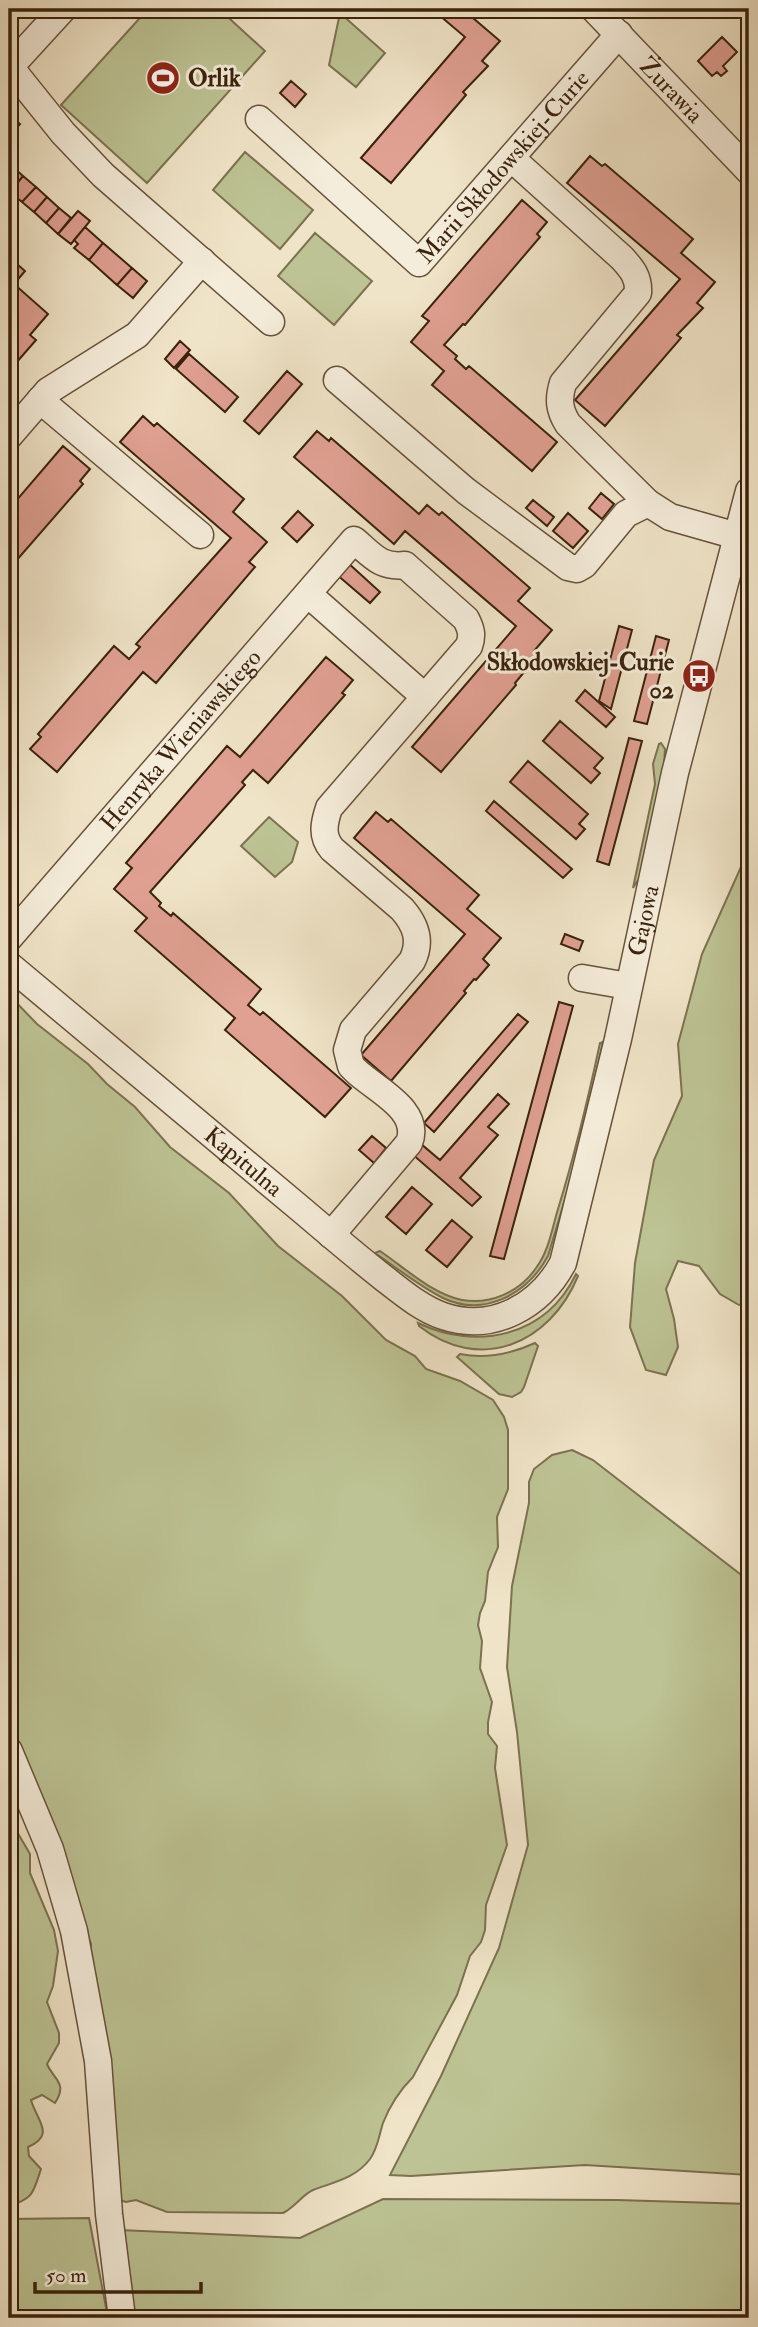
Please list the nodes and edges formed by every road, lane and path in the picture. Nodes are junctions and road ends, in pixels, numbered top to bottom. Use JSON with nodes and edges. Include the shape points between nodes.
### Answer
{"nodes":[{"id":1,"x":63,"y":9,"type":"edge"},
{"id":2,"x":594,"y":9,"type":"edge"},
{"id":3,"x":619,"y":34,"type":"junction"},
{"id":4,"x":9,"y":68,"type":"edge"},
{"id":5,"x":259,"y":119,"type":"dead end"},
{"id":6,"x":511,"y":158,"type":"junction"},
{"id":7,"x":749,"y":171,"type":"edge"},
{"id":8,"x":202,"y":261,"type":"junction"},
{"id":9,"x":271,"y":322,"type":"dead end"},
{"id":10,"x":337,"y":380,"type":"dead end"},
{"id":11,"x":40,"y":400,"type":"junction"},
{"id":12,"x":9,"y":436,"type":"edge"},
{"id":13,"x":749,"y":491,"type":"edge"},
{"id":14,"x":648,"y":503,"type":"junction"},
{"id":15,"x":200,"y":535,"type":"dead end"},
{"id":16,"x":737,"y":536,"type":"junction"},
{"id":17,"x":308,"y":594,"type":"junction"},
{"id":18,"x":425,"y":697,"type":"junction"},
{"id":19,"x":9,"y":938,"type":"edge"},
{"id":20,"x":9,"y":965,"type":"edge"},
{"id":21,"x":582,"y":978,"type":"dead end"},
{"id":22,"x":628,"y":986,"type":"junction"},
{"id":23,"x":331,"y":1235,"type":"junction"},
{"id":24,"x":496,"y":1319,"type":"joint"},
{"id":25,"x":9,"y":1751,"type":"edge"},
{"id":26,"x":122,"y":2318,"type":"edge"}],
"edges":[{"from":1,"to":4,"type":"street"},
{"from":2,"to":3,"type":"street","name":"Żurawia"},
{"from":3,"to":6,"type":"street","name":"Marii Skłodowskiej-Curie"},
{"from":3,"to":7,"type":"street","name":"Żurawia"},
{"from":4,"to":8,"type":"street","via":[[103,175]]},
{"from":5,"to":6,"type":"street","name":"Marii Skłodowskiej-Curie","via":[[419,263]]},
{"from":6,"to":14,"type":"street","via":[[622,257],[639,283],[638,293],[562,383],[559,402],[568,424]]},
{"from":8,"to":9,"type":"street"},
{"from":8,"to":11,"type":"street","via":[[136,335]]},
{"from":10,"to":14,"type":"street","via":[[466,491],[568,567],[584,565],[626,514]]},
{"from":11,"to":12,"type":"street"},
{"from":11,"to":15,"type":"street"},
{"from":13,"to":16,"type":"street","name":"Gajowa"},
{"from":14,"to":16,"type":"street","via":[[670,517]]},
{"from":16,"to":22,"type":"street","name":"Gajowa","via":[[675,774]]},
{"from":17,"to":18,"type":"street"},
{"from":17,"to":18,"type":"street","name":"Henryka Wieniawskiego","via":[[354,540],[379,562],[391,567],[405,565],[466,618],[472,638],[469,646]]},
{"from":17,"to":19,"type":"street","name":"Henryka Wieniawskiego"},
{"from":18,"to":23,"type":"street","via":[[329,808],[324,826],[326,842],[402,909],[418,938],[412,961],[353,1030],[347,1050],[351,1066],[410,1119],[412,1135]]},
{"from":20,"to":23,"type":"street","name":"Kapitulna"},
{"from":21,"to":22,"type":"street"},
{"from":22,"to":24,"type":"street","name":"Gajowa","via":[[564,1263],[544,1292]]},
{"from":23,"to":24,"type":"street","name":"Kapitulna","via":[[404,1294],[443,1317],[478,1322]]},
{"from":25,"to":26,"type":"street","via":[[50,1849],[74,1931],[98,2061]]}]}
